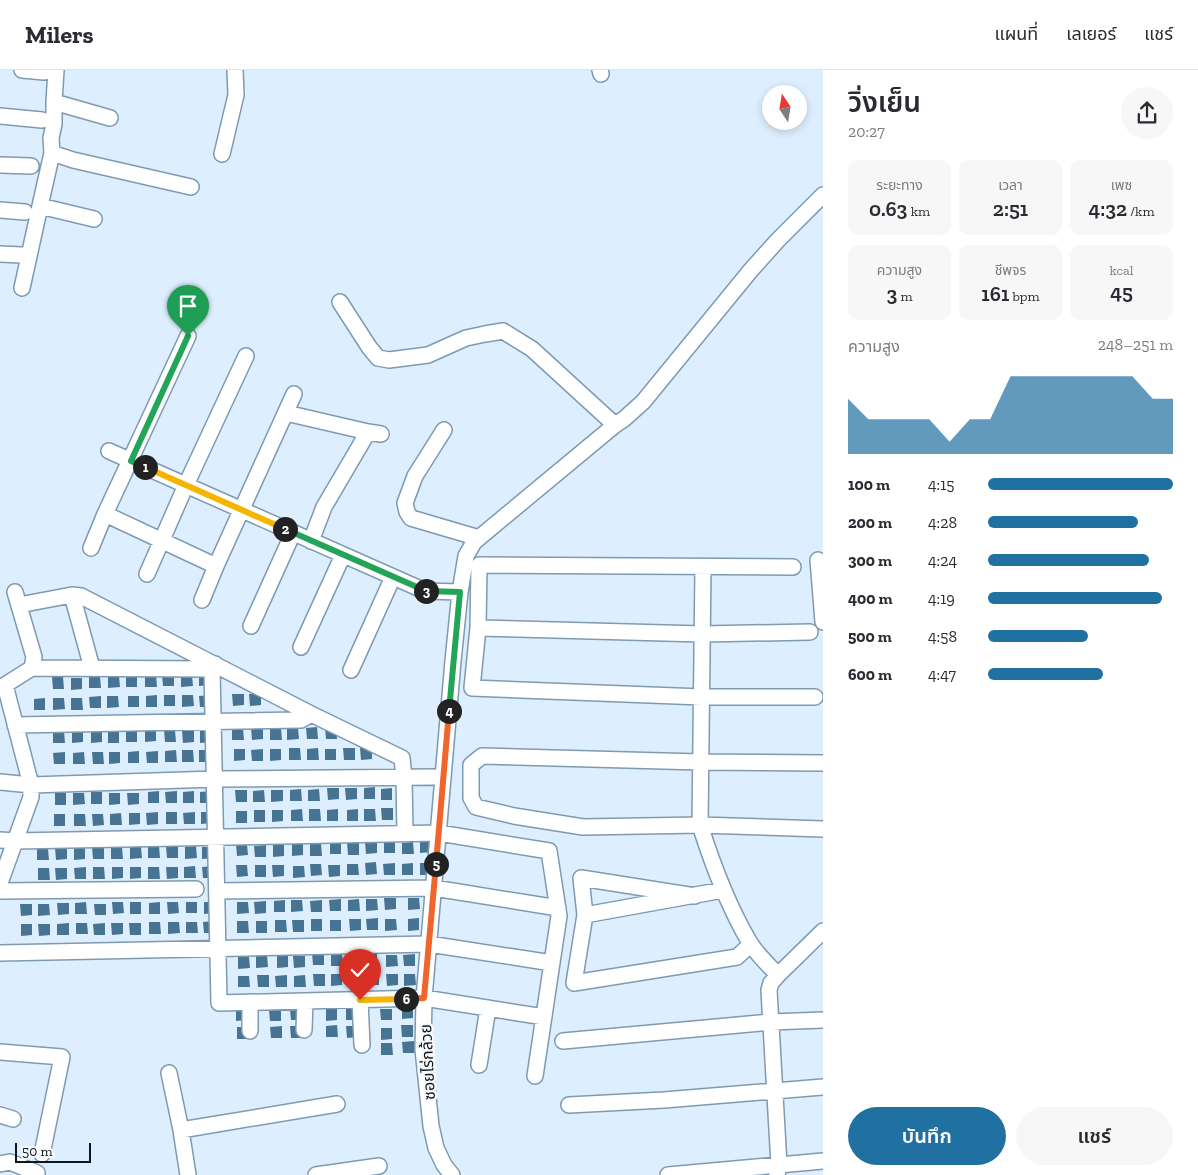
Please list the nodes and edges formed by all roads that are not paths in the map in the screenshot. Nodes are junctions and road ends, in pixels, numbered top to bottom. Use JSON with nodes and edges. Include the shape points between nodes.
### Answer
{"nodes":[{"id":1,"x":22,"y":70,"type":"edge"},
{"id":2,"x":235,"y":70,"type":"edge"},
{"id":3,"x":50,"y":71,"type":"edge"},
{"id":4,"x":54,"y":102,"type":"junction"},
{"id":5,"x":0,"y":116,"type":"edge"},
{"id":6,"x":110,"y":118,"type":"dead end"},
{"id":7,"x":42,"y":120,"type":"dead end"},
{"id":8,"x":52,"y":153,"type":"junction"},
{"id":9,"x":222,"y":154,"type":"dead end"},
{"id":10,"x":0,"y":165,"type":"edge"},
{"id":11,"x":31,"y":166,"type":"dead end"},
{"id":12,"x":191,"y":187,"type":"dead end"},
{"id":13,"x":823,"y":195,"type":"edge"},
{"id":14,"x":40,"y":206,"type":"junction"},
{"id":15,"x":0,"y":210,"type":"edge"},
{"id":16,"x":25,"y":212,"type":"dead end"},
{"id":17,"x":816,"y":212,"type":"edge"},
{"id":18,"x":94,"y":219,"type":"dead end"},
{"id":19,"x":0,"y":254,"type":"edge"},
{"id":20,"x":22,"y":255,"type":"dead end"},
{"id":21,"x":22,"y":288,"type":"dead end"},
{"id":22,"x":340,"y":302,"type":"dead end"},
{"id":23,"x":188,"y":336,"type":"dead end"},
{"id":24,"x":246,"y":356,"type":"dead end"},
{"id":25,"x":294,"y":394,"type":"dead end"},
{"id":26,"x":286,"y":413,"type":"junction"},
{"id":27,"x":615,"y":425,"type":"junction"},
{"id":28,"x":444,"y":430,"type":"dead end"},
{"id":29,"x":109,"y":451,"type":"dead end"},
{"id":30,"x":131,"y":461,"type":"junction"},
{"id":31,"x":186,"y":485,"type":"junction"},
{"id":32,"x":242,"y":510,"type":"junction"},
{"id":33,"x":105,"y":514,"type":"junction"},
{"id":34,"x":292,"y":533,"type":"junction"},
{"id":35,"x":479,"y":538,"type":"junction"},
{"id":36,"x":162,"y":541,"type":"junction"},
{"id":37,"x":312,"y":541,"type":"junction"},
{"id":38,"x":91,"y":548,"type":"dead end"},
{"id":39,"x":343,"y":555,"type":"junction"},
{"id":40,"x":818,"y":560,"type":"dead end"},
{"id":41,"x":216,"y":566,"type":"junction"},
{"id":42,"x":703,"y":567,"type":"junction"},
{"id":43,"x":794,"y":568,"type":"dead end"},
{"id":44,"x":147,"y":574,"type":"dead end"},
{"id":45,"x":394,"y":577,"type":"junction"},
{"id":46,"x":460,"y":592,"type":"junction"},
{"id":47,"x":72,"y":595,"type":"junction"},
{"id":48,"x":202,"y":600,"type":"dead end"},
{"id":49,"x":823,"y":622,"type":"edge"},
{"id":50,"x":251,"y":626,"type":"dead end"},
{"id":51,"x":478,"y":628,"type":"junction"},
{"id":52,"x":810,"y":632,"type":"dead end"},
{"id":53,"x":702,"y":634,"type":"junction"},
{"id":54,"x":301,"y":647,"type":"dead end"},
{"id":55,"x":214,"y":667,"type":"junction"},
{"id":56,"x":32,"y":668,"type":"junction"},
{"id":57,"x":92,"y":668,"type":"junction"},
{"id":58,"x":350,"y":670,"type":"dead end"},
{"id":59,"x":702,"y":697,"type":"junction"},
{"id":60,"x":815,"y":697,"type":"dead end"},
{"id":61,"x":311,"y":714,"type":"junction"},
{"id":62,"x":213,"y":721,"type":"junction"},
{"id":63,"x":15,"y":725,"type":"junction"},
{"id":64,"x":700,"y":762,"type":"junction"},
{"id":65,"x":823,"y":764,"type":"edge"},
{"id":66,"x":404,"y":777,"type":"junction"},
{"id":67,"x":434,"y":777,"type":"dead end"},
{"id":68,"x":215,"y":779,"type":"junction"},
{"id":69,"x":0,"y":782,"type":"edge"},
{"id":70,"x":31,"y":785,"type":"junction"},
{"id":71,"x":700,"y":825,"type":"junction"},
{"id":72,"x":823,"y":829,"type":"edge"},
{"id":73,"x":439,"y":833,"type":"junction"},
{"id":74,"x":405,"y":834,"type":"junction"},
{"id":75,"x":216,"y":837,"type":"junction"},
{"id":76,"x":8,"y":840,"type":"edge"},
{"id":77,"x":0,"y":883,"type":"edge"},
{"id":78,"x":196,"y":888,"type":"dead end"},
{"id":79,"x":434,"y":888,"type":"junction"},
{"id":80,"x":724,"y":890,"type":"junction"},
{"id":81,"x":0,"y":891,"type":"edge"},
{"id":82,"x":217,"y":891,"type":"junction"},
{"id":83,"x":695,"y":896,"type":"junction"},
{"id":84,"x":558,"y":908,"type":"junction"},
{"id":85,"x":585,"y":915,"type":"junction"},
{"id":86,"x":823,"y":930,"type":"edge"},
{"id":87,"x":429,"y":944,"type":"junction"},
{"id":88,"x":218,"y":948,"type":"junction"},
{"id":89,"x":747,"y":948,"type":"junction"},
{"id":90,"x":0,"y":953,"type":"edge"},
{"id":91,"x":552,"y":962,"type":"junction"},
{"id":92,"x":774,"y":979,"type":"junction"},
{"id":93,"x":424,"y":998,"type":"junction"},
{"id":94,"x":360,"y":1000,"type":"junction"},
{"id":95,"x":305,"y":1001,"type":"junction"},
{"id":96,"x":250,"y":1002,"type":"junction"},
{"id":97,"x":488,"y":1008,"type":"junction"},
{"id":98,"x":544,"y":1017,"type":"junction"},
{"id":99,"x":823,"y":1020,"type":"edge"},
{"id":100,"x":771,"y":1022,"type":"junction"},
{"id":101,"x":304,"y":1030,"type":"dead end"},
{"id":102,"x":250,"y":1031,"type":"dead end"},
{"id":103,"x":563,"y":1041,"type":"dead end"},
{"id":104,"x":362,"y":1045,"type":"dead end"},
{"id":105,"x":0,"y":1052,"type":"edge"},
{"id":106,"x":479,"y":1065,"type":"dead end"},
{"id":107,"x":169,"y":1073,"type":"dead end"},
{"id":108,"x":535,"y":1076,"type":"dead end"},
{"id":109,"x":823,"y":1087,"type":"edge"},
{"id":110,"x":774,"y":1091,"type":"junction"},
{"id":111,"x":337,"y":1104,"type":"dead end"},
{"id":112,"x":569,"y":1105,"type":"dead end"},
{"id":113,"x":181,"y":1130,"type":"junction"},
{"id":114,"x":42,"y":1154,"type":"dead end"},
{"id":115,"x":823,"y":1161,"type":"edge"},
{"id":116,"x":0,"y":1164,"type":"edge"},
{"id":117,"x":379,"y":1166,"type":"dead end"},
{"id":118,"x":778,"y":1170,"type":"edge"},
{"id":119,"x":37,"y":1175,"type":"edge"},
{"id":120,"x":188,"y":1175,"type":"edge"},
{"id":121,"x":316,"y":1175,"type":"edge"},
{"id":122,"x":452,"y":1175,"type":"edge"},
{"id":123,"x":668,"y":1175,"type":"edge"}],
"edges":[{"from":1,"to":3,"type":"street"},
{"from":2,"to":9,"type":"street","via":[[236,95]]},
{"from":3,"to":4,"type":"street"},
{"from":4,"to":6,"type":"street"},
{"from":4,"to":8,"type":"street"},
{"from":5,"to":7,"type":"street"},
{"from":8,"to":12,"type":"street"},
{"from":8,"to":14,"type":"street"},
{"from":10,"to":11,"type":"street"},
{"from":13,"to":17,"type":"street"},
{"from":14,"to":18,"type":"street"},
{"from":14,"to":21,"type":"street"},
{"from":15,"to":16,"type":"street"},
{"from":17,"to":27,"type":"street","via":[[778,240],[643,402]]},
{"from":19,"to":20,"type":"street"},
{"from":22,"to":27,"type":"street","via":[[378,358],[389,360],[428,355],[466,338],[503,331],[532,349]]},
{"from":23,"to":30,"type":"street"},
{"from":24,"to":31,"type":"street"},
{"from":25,"to":26,"type":"street"},
{"from":26,"to":32,"type":"street"},
{"from":26,"to":37,"type":"street","via":[[374,433],[324,507]]},
{"from":27,"to":35,"type":"street"},
{"from":28,"to":35,"type":"street","via":[[415,476],[405,504],[407,512],[411,518]]},
{"from":29,"to":30,"type":"street"},
{"from":30,"to":31,"type":"street"},
{"from":30,"to":33,"type":"street"},
{"from":31,"to":32,"type":"street"},
{"from":31,"to":36,"type":"street"},
{"from":32,"to":34,"type":"street"},
{"from":32,"to":41,"type":"street"},
{"from":33,"to":36,"type":"street"},
{"from":33,"to":38,"type":"street"},
{"from":34,"to":37,"type":"street"},
{"from":34,"to":50,"type":"street"},
{"from":35,"to":46,"type":"street","name":"ซอยไร่กล้วย","via":[[466,556]]},
{"from":36,"to":41,"type":"street"},
{"from":36,"to":44,"type":"street"},
{"from":37,"to":39,"type":"street"},
{"from":39,"to":45,"type":"street"},
{"from":39,"to":54,"type":"street"},
{"from":40,"to":49,"type":"street"},
{"from":41,"to":48,"type":"street"},
{"from":42,"to":43,"type":"street"},
{"from":42,"to":51,"type":"street","via":[[479,565]]},
{"from":42,"to":53,"type":"street"},
{"from":45,"to":46,"type":"street","via":[[425,591]]},
{"from":45,"to":58,"type":"street"},
{"from":46,"to":73,"type":"street","name":"ซอยไร่กล้วย"},
{"from":47,"to":55,"type":"street","via":[[81,596]]},
{"from":47,"to":56,"type":"street","via":[[17,598],[34,657]]},
{"from":47,"to":57,"type":"street"},
{"from":51,"to":53,"type":"street"},
{"from":51,"to":59,"type":"street","via":[[472,688]]},
{"from":52,"to":53,"type":"street"},
{"from":53,"to":59,"type":"street"},
{"from":55,"to":57,"type":"street"},
{"from":55,"to":61,"type":"street"},
{"from":55,"to":62,"type":"street"},
{"from":56,"to":57,"type":"street"},
{"from":56,"to":63,"type":"street","via":[[5,685]]},
{"from":59,"to":60,"type":"street"},
{"from":59,"to":64,"type":"street"},
{"from":61,"to":62,"type":"street","via":[[301,720]]},
{"from":61,"to":66,"type":"street","via":[[402,758]]},
{"from":62,"to":63,"type":"street"},
{"from":62,"to":68,"type":"street"},
{"from":63,"to":70,"type":"street"},
{"from":64,"to":65,"type":"street"},
{"from":64,"to":71,"type":"street"},
{"from":64,"to":71,"type":"street","via":[[482,756],[471,764],[471,798],[476,807],[583,827]]},
{"from":66,"to":67,"type":"street"},
{"from":66,"to":68,"type":"street"},
{"from":66,"to":74,"type":"street"},
{"from":68,"to":70,"type":"street"},
{"from":68,"to":75,"type":"street"},
{"from":69,"to":70,"type":"street"},
{"from":70,"to":76,"type":"street","via":[[32,797]]},
{"from":71,"to":72,"type":"street"},
{"from":71,"to":80,"type":"street"},
{"from":73,"to":74,"type":"street"},
{"from":73,"to":79,"type":"street","name":"ซอยไร่กล้วย"},
{"from":73,"to":84,"type":"street","via":[[549,851]]},
{"from":74,"to":75,"type":"street"},
{"from":75,"to":76,"type":"street"},
{"from":75,"to":82,"type":"street"},
{"from":76,"to":77,"type":"street"},
{"from":78,"to":81,"type":"street"},
{"from":79,"to":82,"type":"street"},
{"from":79,"to":84,"type":"street"},
{"from":79,"to":87,"type":"street","name":"ซอยไร่กล้วย"},
{"from":80,"to":83,"type":"street"},
{"from":80,"to":89,"type":"street"},
{"from":82,"to":88,"type":"street"},
{"from":83,"to":85,"type":"street"},
{"from":83,"to":85,"type":"street","via":[[580,878]]},
{"from":84,"to":91,"type":"street"},
{"from":85,"to":89,"type":"street","via":[[574,983],[737,957]]},
{"from":86,"to":92,"type":"street"},
{"from":87,"to":88,"type":"street"},
{"from":87,"to":91,"type":"street"},
{"from":87,"to":93,"type":"street","name":"ซอยไร่กล้วย"},
{"from":88,"to":90,"type":"street"},
{"from":88,"to":96,"type":"street","via":[[220,1003]]},
{"from":89,"to":92,"type":"street"},
{"from":91,"to":98,"type":"street"},
{"from":92,"to":100,"type":"street","via":[[769,990]]},
{"from":93,"to":94,"type":"street"},
{"from":93,"to":97,"type":"street"},
{"from":93,"to":122,"type":"street","name":"ซอยไร่กล้วย","via":[[423,1049],[431,1126],[436,1148]]},
{"from":94,"to":95,"type":"street"},
{"from":94,"to":104,"type":"street"},
{"from":95,"to":96,"type":"street"},
{"from":95,"to":101,"type":"street"},
{"from":96,"to":102,"type":"street"},
{"from":97,"to":98,"type":"street"},
{"from":97,"to":106,"type":"street"},
{"from":98,"to":108,"type":"street"},
{"from":99,"to":100,"type":"street"},
{"from":100,"to":103,"type":"street"},
{"from":100,"to":110,"type":"street"},
{"from":105,"to":114,"type":"street","via":[[62,1057]]},
{"from":107,"to":113,"type":"street"},
{"from":109,"to":110,"type":"street"},
{"from":110,"to":112,"type":"street"},
{"from":110,"to":118,"type":"street"},
{"from":111,"to":113,"type":"street"},
{"from":113,"to":120,"type":"street"},
{"from":115,"to":118,"type":"street"},
{"from":116,"to":119,"type":"street","via":[[10,1162]]},
{"from":117,"to":121,"type":"street"},
{"from":118,"to":123,"type":"street"}]}
